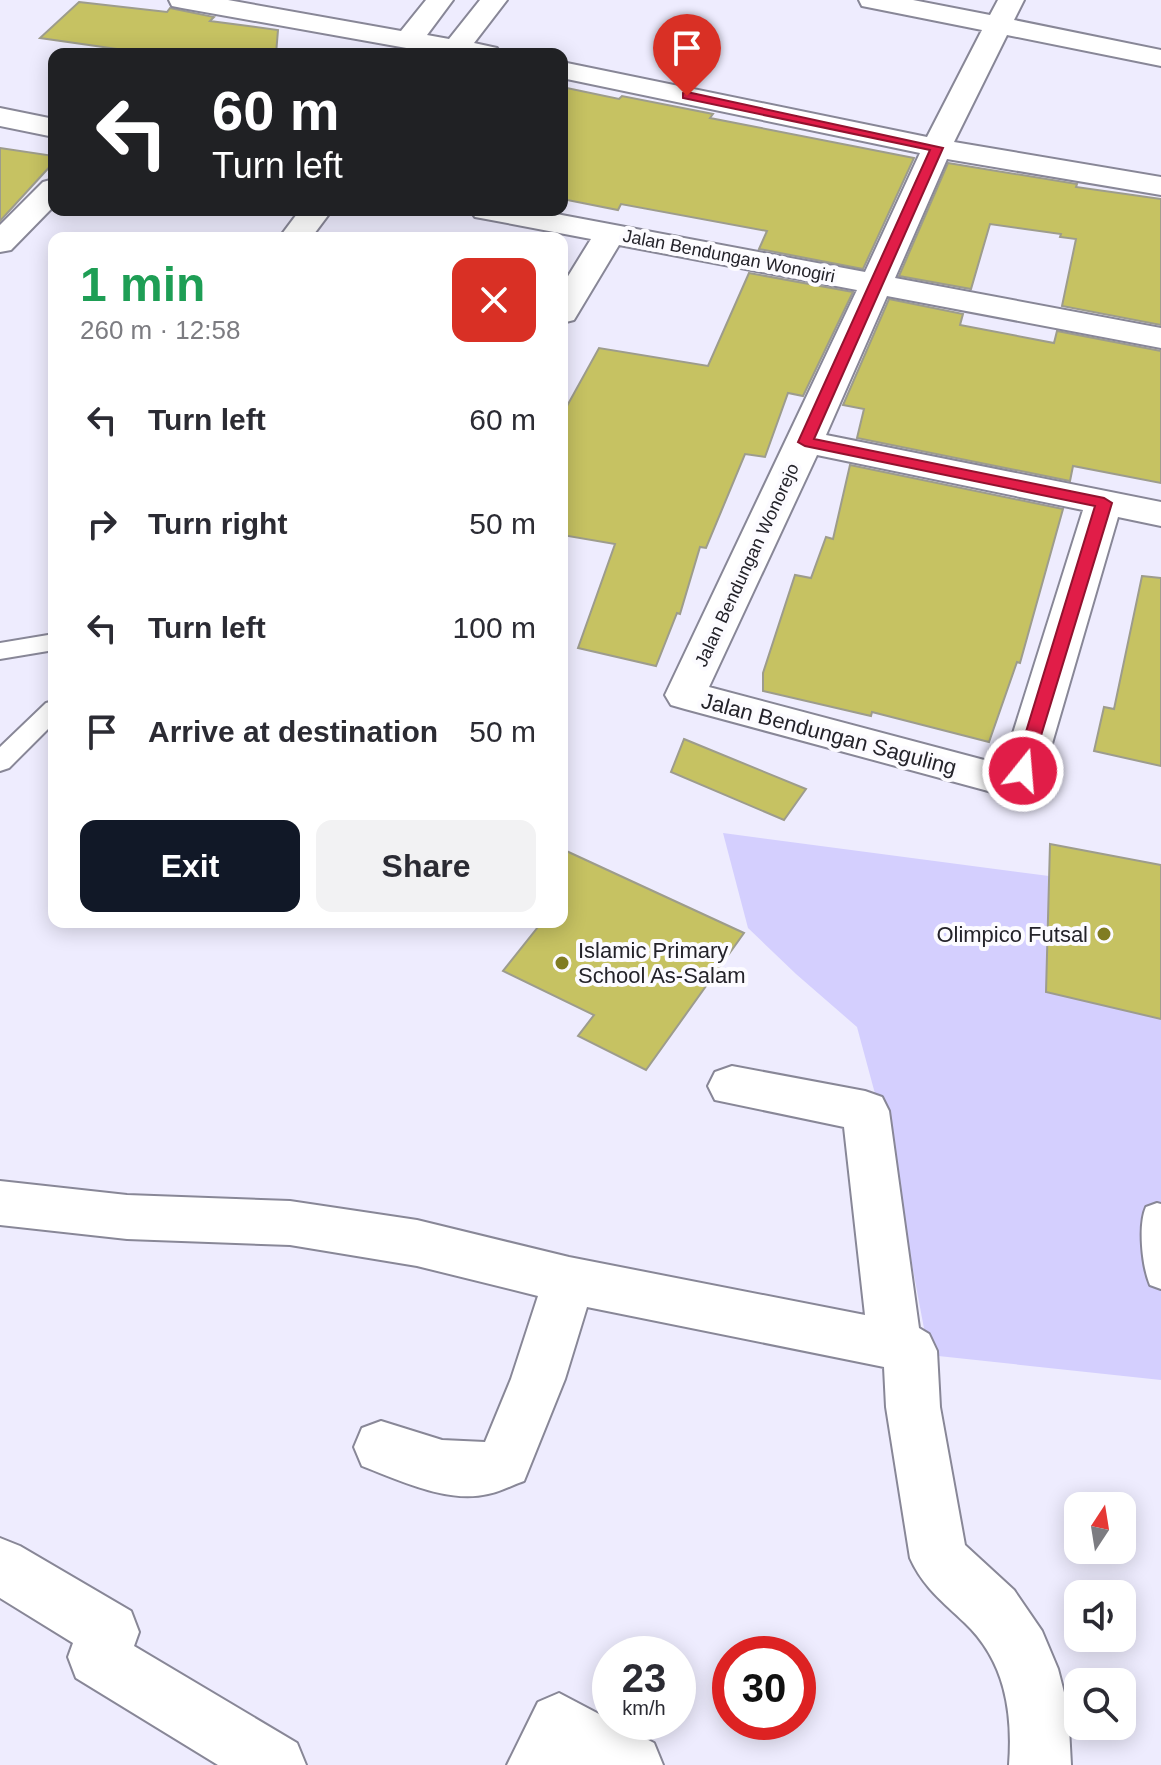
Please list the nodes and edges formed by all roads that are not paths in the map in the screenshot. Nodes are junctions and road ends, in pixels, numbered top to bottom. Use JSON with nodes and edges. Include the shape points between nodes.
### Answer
{"nodes":[{"id":1,"x":182,"y":0,"type":"edge"},
{"id":2,"x":440,"y":0,"type":"edge"},
{"id":3,"x":494,"y":0,"type":"edge"},
{"id":4,"x":872,"y":0,"type":"edge"},
{"id":5,"x":1011,"y":0,"type":"edge"},
{"id":6,"x":1000,"y":27,"type":"junction"},
{"id":7,"x":410,"y":38,"type":"junction"},
{"id":8,"x":456,"y":48,"type":"joint"},
{"id":9,"x":1161,"y":58,"type":"edge"},
{"id":10,"x":568,"y":71,"type":"edge"},
{"id":11,"x":0,"y":117,"type":"edge"},
{"id":12,"x":48,"y":127,"type":"edge"},
{"id":13,"x":937,"y":148,"type":"junction"},
{"id":14,"x":1161,"y":186,"type":"edge"},
{"id":15,"x":48,"y":194,"type":"edge"},
{"id":16,"x":517,"y":216,"type":"edge"},
{"id":17,"x":610,"y":234,"type":"junction"},
{"id":18,"x":0,"y":243,"type":"edge"},
{"id":19,"x":874,"y":284,"type":"junction"},
{"id":20,"x":568,"y":303,"type":"edge"},
{"id":21,"x":1161,"y":338,"type":"edge"},
{"id":22,"x":805,"y":442,"type":"junction"},
{"id":23,"x":1104,"y":503,"type":"junction"},
{"id":24,"x":1161,"y":514,"type":"edge"},
{"id":25,"x":48,"y":643,"type":"edge"},
{"id":26,"x":0,"y":651,"type":"edge"},
{"id":27,"x":685,"y":695,"type":"joint"},
{"id":28,"x":48,"y":715,"type":"edge"},
{"id":29,"x":0,"y":762,"type":"edge"},
{"id":30,"x":732,"y":1086,"type":"dead end"},
{"id":31,"x":0,"y":1203,"type":"edge"},
{"id":32,"x":1157,"y":1216,"type":"dead end"},
{"id":33,"x":1161,"y":1275,"type":"edge"},
{"id":34,"x":569,"y":1280,"type":"junction"},
{"id":35,"x":895,"y":1345,"type":"junction"},
{"id":36,"x":381,"y":1447,"type":"dead end"},
{"id":37,"x":0,"y":1567,"type":"edge"},
{"id":38,"x":275,"y":1765,"type":"edge"},
{"id":39,"x":538,"y":1765,"type":"edge"},
{"id":40,"x":632,"y":1765,"type":"edge"},
{"id":41,"x":1040,"y":1765,"type":"edge"}],
"edges":[{"from":1,"to":7,"type":"street"},
{"from":2,"to":7,"type":"street"},
{"from":3,"to":8,"type":"street"},
{"from":4,"to":6,"type":"street"},
{"from":5,"to":6,"type":"street","name":"Jalan Bendungan Wonorejo"},
{"from":6,"to":9,"type":"street"},
{"from":6,"to":13,"type":"street","name":"Jalan Bendungan Wonorejo"},
{"from":7,"to":8,"type":"street"},
{"from":10,"to":13,"type":"street"},
{"from":11,"to":12,"type":"street"},
{"from":13,"to":14,"type":"street"},
{"from":13,"to":19,"type":"street","name":"Jalan Bendungan Wonorejo"},
{"from":15,"to":18,"type":"street"},
{"from":16,"to":17,"type":"street","name":"Jalan Bendungan Wonogiri"},
{"from":17,"to":19,"type":"street","name":"Jalan Bendungan Wonogiri"},
{"from":17,"to":20,"type":"street"},
{"from":19,"to":21,"type":"street","name":"Jalan Bendungan Wonogiri"},
{"from":19,"to":22,"type":"street","name":"Jalan Bendungan Wonorejo"},
{"from":22,"to":23,"type":"street"},
{"from":22,"to":27,"type":"street","name":"Jalan Bendungan Wonorejo"},
{"from":23,"to":24,"type":"street"},
{"from":23,"to":27,"type":"street","name":"Jalan Bendungan Saguling","via":[[1023,771],[1014,779]]},
{"from":25,"to":26,"type":"lane"},
{"from":28,"to":29,"type":"lane"},
{"from":30,"to":35,"type":"street","via":[[865,1111]]},
{"from":31,"to":34,"type":"street","via":[[127,1217],[290,1223],[417,1243]]},
{"from":32,"to":33,"type":"lane"},
{"from":34,"to":35,"type":"street"},
{"from":34,"to":36,"type":"street","via":[[538,1379],[504,1462],[480,1471]]},
{"from":35,"to":41,"type":"street","via":[[910,1351],[913,1407],[939,1558],[999,1616],[1019,1649],[1039,1714]]},
{"from":37,"to":38,"type":"street","via":[[110,1632],[97,1657]]},
{"from":39,"to":40,"type":"street","via":[[559,1723]]}]}
